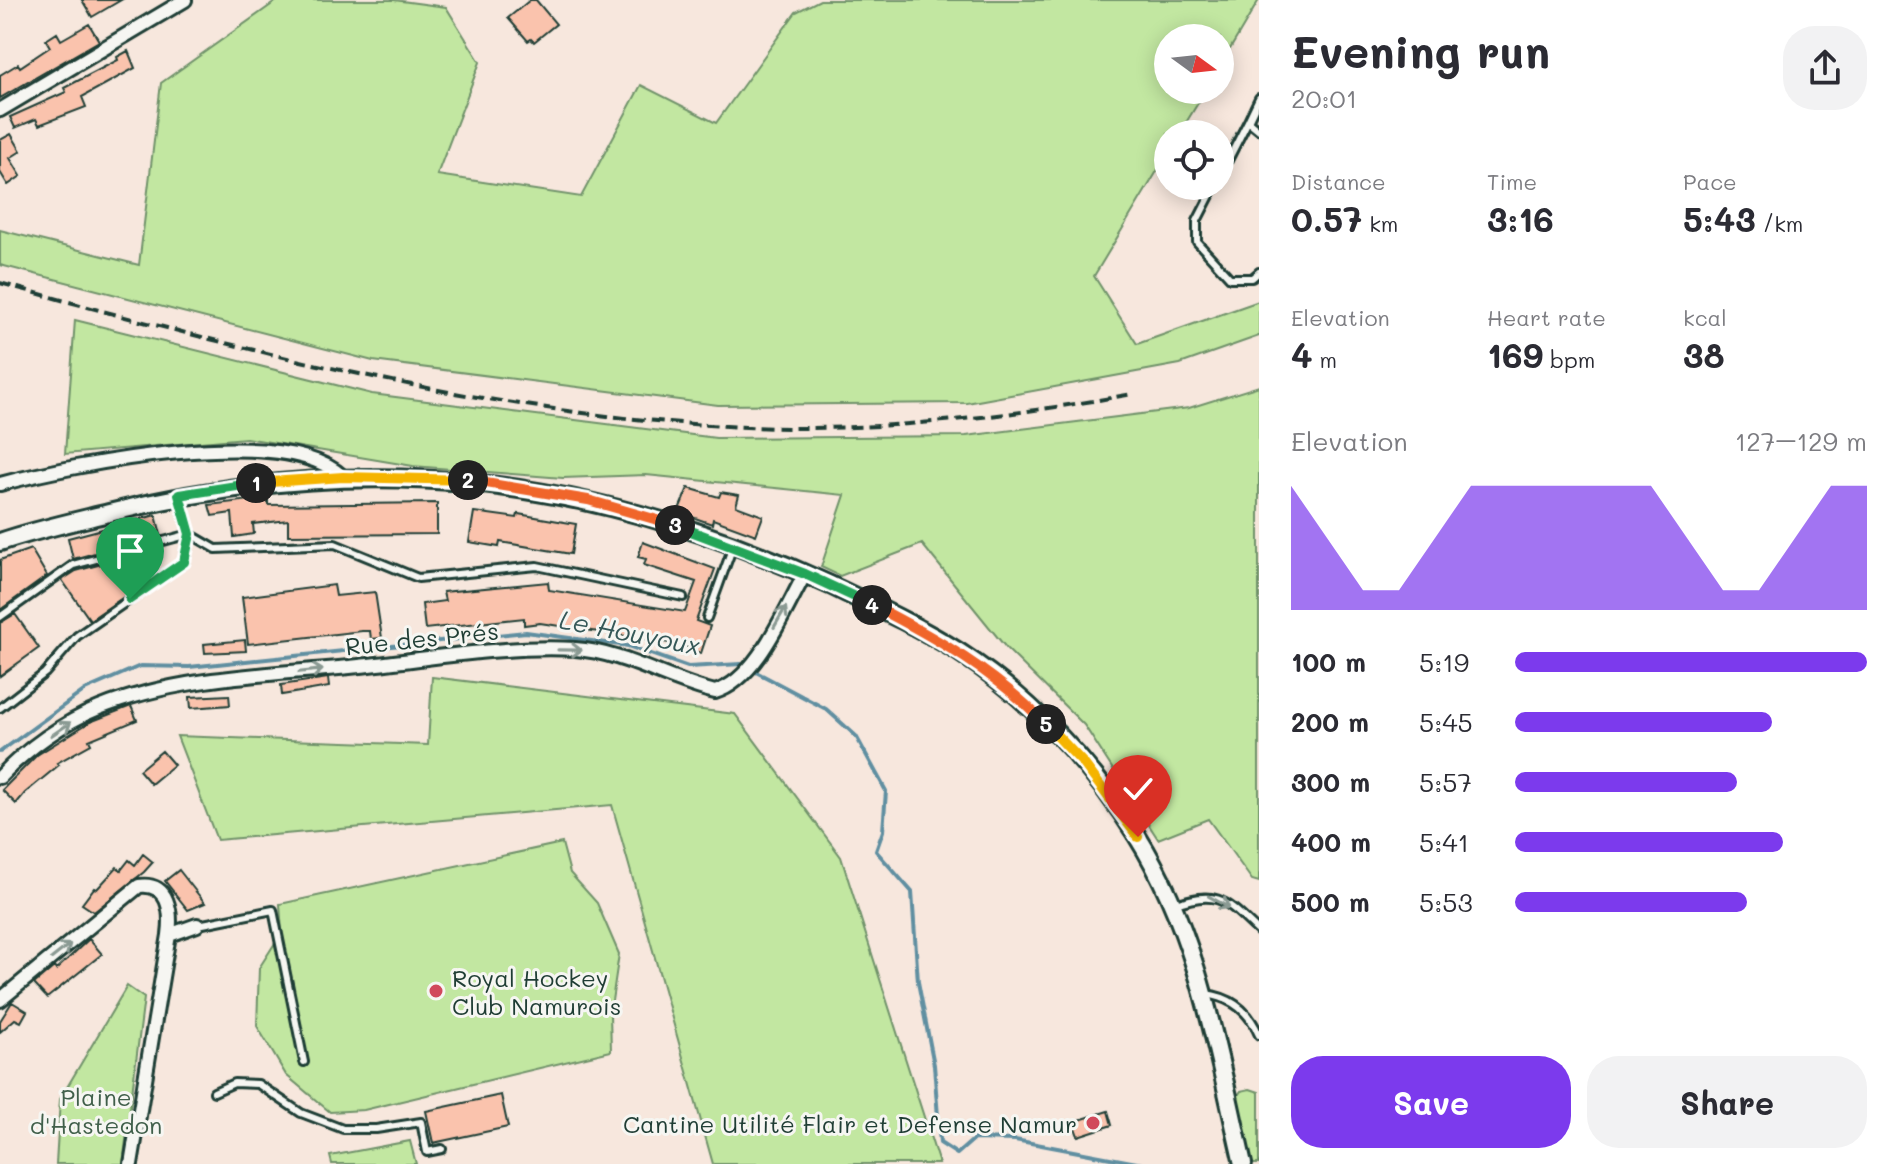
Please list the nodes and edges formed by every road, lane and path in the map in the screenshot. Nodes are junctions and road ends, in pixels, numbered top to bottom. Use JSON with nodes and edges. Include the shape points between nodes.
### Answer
{"nodes":[{"id":1,"x":185,"y":0,"type":"edge"},
{"id":2,"x":1259,"y":98,"type":"edge"},
{"id":3,"x":0,"y":110,"type":"edge"},
{"id":4,"x":1248,"y":121,"type":"junction"},
{"id":5,"x":1259,"y":130,"type":"edge"},
{"id":6,"x":1234,"y":148,"type":"edge"},
{"id":7,"x":1208,"y":200,"type":"edge"},
{"id":8,"x":1259,"y":272,"type":"edge"},
{"id":9,"x":343,"y":477,"type":"junction"},
{"id":10,"x":0,"y":484,"type":"edge"},
{"id":11,"x":179,"y":495,"type":"junction"},
{"id":12,"x":190,"y":534,"type":"junction"},
{"id":13,"x":0,"y":542,"type":"edge"},
{"id":14,"x":733,"y":545,"type":"junction"},
{"id":15,"x":805,"y":574,"type":"junction"},
{"id":16,"x":683,"y":597,"type":"dead end"},
{"id":17,"x":0,"y":617,"type":"edge"},
{"id":18,"x":707,"y":618,"type":"dead end"},
{"id":19,"x":0,"y":708,"type":"edge"},
{"id":20,"x":0,"y":777,"type":"edge"},
{"id":21,"x":1173,"y":905,"type":"junction"},
{"id":22,"x":197,"y":925,"type":"joint"},
{"id":23,"x":1259,"y":932,"type":"edge"},
{"id":24,"x":169,"y":935,"type":"junction"},
{"id":25,"x":1203,"y":994,"type":"junction"},
{"id":26,"x":0,"y":1000,"type":"edge"},
{"id":27,"x":1259,"y":1035,"type":"edge"},
{"id":28,"x":304,"y":1062,"type":"dead end"},
{"id":29,"x":214,"y":1092,"type":"dead end"},
{"id":30,"x":442,"y":1149,"type":"dead end"},
{"id":31,"x":131,"y":1164,"type":"edge"},
{"id":32,"x":1243,"y":1164,"type":"edge"}],
"edges":[{"from":1,"to":3,"type":"street"},
{"from":2,"to":4,"type":"lane"},
{"from":4,"to":5,"type":"lane"},
{"from":4,"to":6,"type":"lane"},
{"from":7,"to":8,"type":"lane","via":[[1197,221],[1197,242],[1230,278],[1252,278]]},
{"from":9,"to":10,"type":"street","via":[[326,464],[302,457],[205,449]]},
{"from":9,"to":11,"type":"main road"},
{"from":9,"to":14,"type":"main road","via":[[442,478],[527,488],[618,507]]},
{"from":11,"to":12,"type":"lane"},
{"from":11,"to":13,"type":"main road"},
{"from":12,"to":16,"type":"lane","via":[[216,549],[335,544],[418,578],[537,566]]},
{"from":12,"to":17,"type":"lane","via":[[73,565]]},
{"from":12,"to":19,"type":"lane","via":[[184,562],[77,636],[45,673]]},
{"from":14,"to":15,"type":"main road"},
{"from":14,"to":18,"type":"lane"},
{"from":20,"to":15,"type":"street","name":"Rue des Prés","one_way":true,"via":[[28,751],[98,708],[191,683],[494,652],[576,649],[611,655],[715,692],[741,679]]},
{"from":15,"to":21,"type":"main road","via":[[917,628],[997,678],[1114,801]]},
{"from":21,"to":23,"type":"lane","one_way":true,"via":[[1205,895],[1219,899]]},
{"from":21,"to":25,"type":"main road"},
{"from":22,"to":24,"type":"street"},
{"from":22,"to":28,"type":"lane","via":[[273,910]]},
{"from":26,"to":24,"type":"street","one_way":true,"via":[[139,886],[153,886],[167,899],[172,912]]},
{"from":24,"to":31,"type":"street"},
{"from":25,"to":27,"type":"lane","via":[[1235,1004],[1252,1019]]},
{"from":25,"to":32,"type":"main road"},
{"from":29,"to":30,"type":"lane","via":[[234,1083],[258,1084],[301,1113],[343,1129],[421,1122],[427,1152]]}]}
